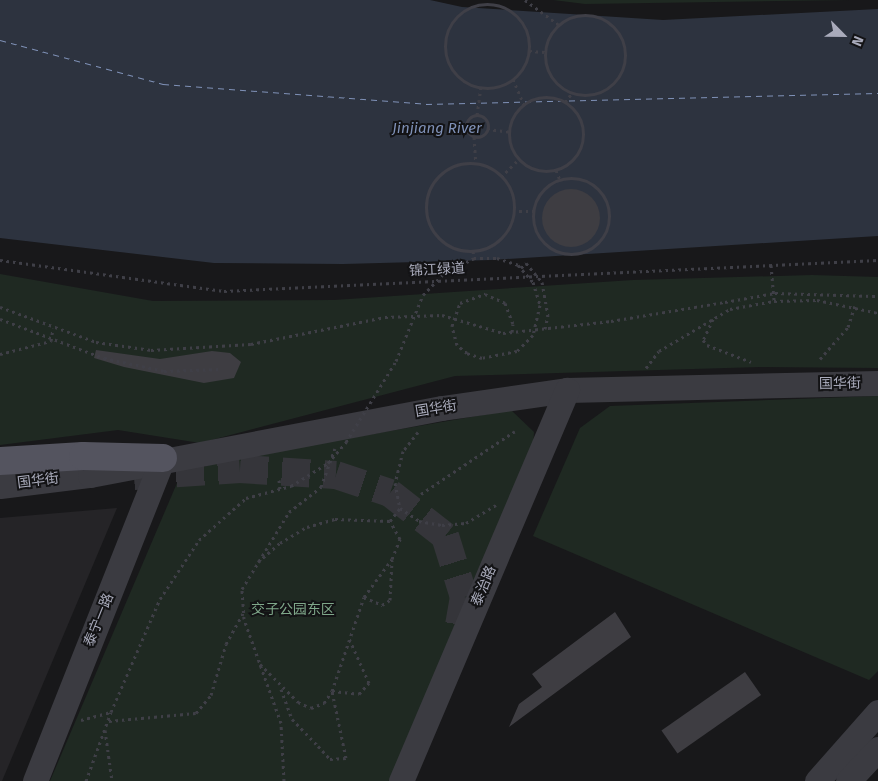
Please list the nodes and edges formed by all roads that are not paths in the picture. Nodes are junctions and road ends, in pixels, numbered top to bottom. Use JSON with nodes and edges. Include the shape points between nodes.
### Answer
{"nodes":[{"id":1,"x":878,"y":383,"type":"edge"},
{"id":2,"x":567,"y":390,"type":"junction"},
{"id":3,"x":164,"y":458,"type":"junction"},
{"id":4,"x":0,"y":461,"type":"edge"},
{"id":5,"x":0,"y":486,"type":"edge"},
{"id":6,"x":878,"y":712,"type":"edge"},
{"id":7,"x":878,"y":749,"type":"edge"},
{"id":8,"x":35,"y":781,"type":"edge"},
{"id":9,"x":401,"y":781,"type":"edge"},
{"id":10,"x":817,"y":781,"type":"edge"},
{"id":11,"x":848,"y":781,"type":"edge"}],
"edges":[{"from":1,"to":2,"type":"street","name":"国华街"},
{"from":2,"to":3,"type":"street","name":"国华街","via":[[442,408]]},
{"from":2,"to":9,"type":"street","name":"泰治路"},
{"from":3,"to":4,"type":"main road","via":[[82,456]]},
{"from":3,"to":5,"type":"street","name":"国华街","via":[[90,475]]},
{"from":3,"to":8,"type":"street","name":"泰宁一路"},
{"from":6,"to":10,"type":"street"},
{"from":7,"to":11,"type":"street"}]}
